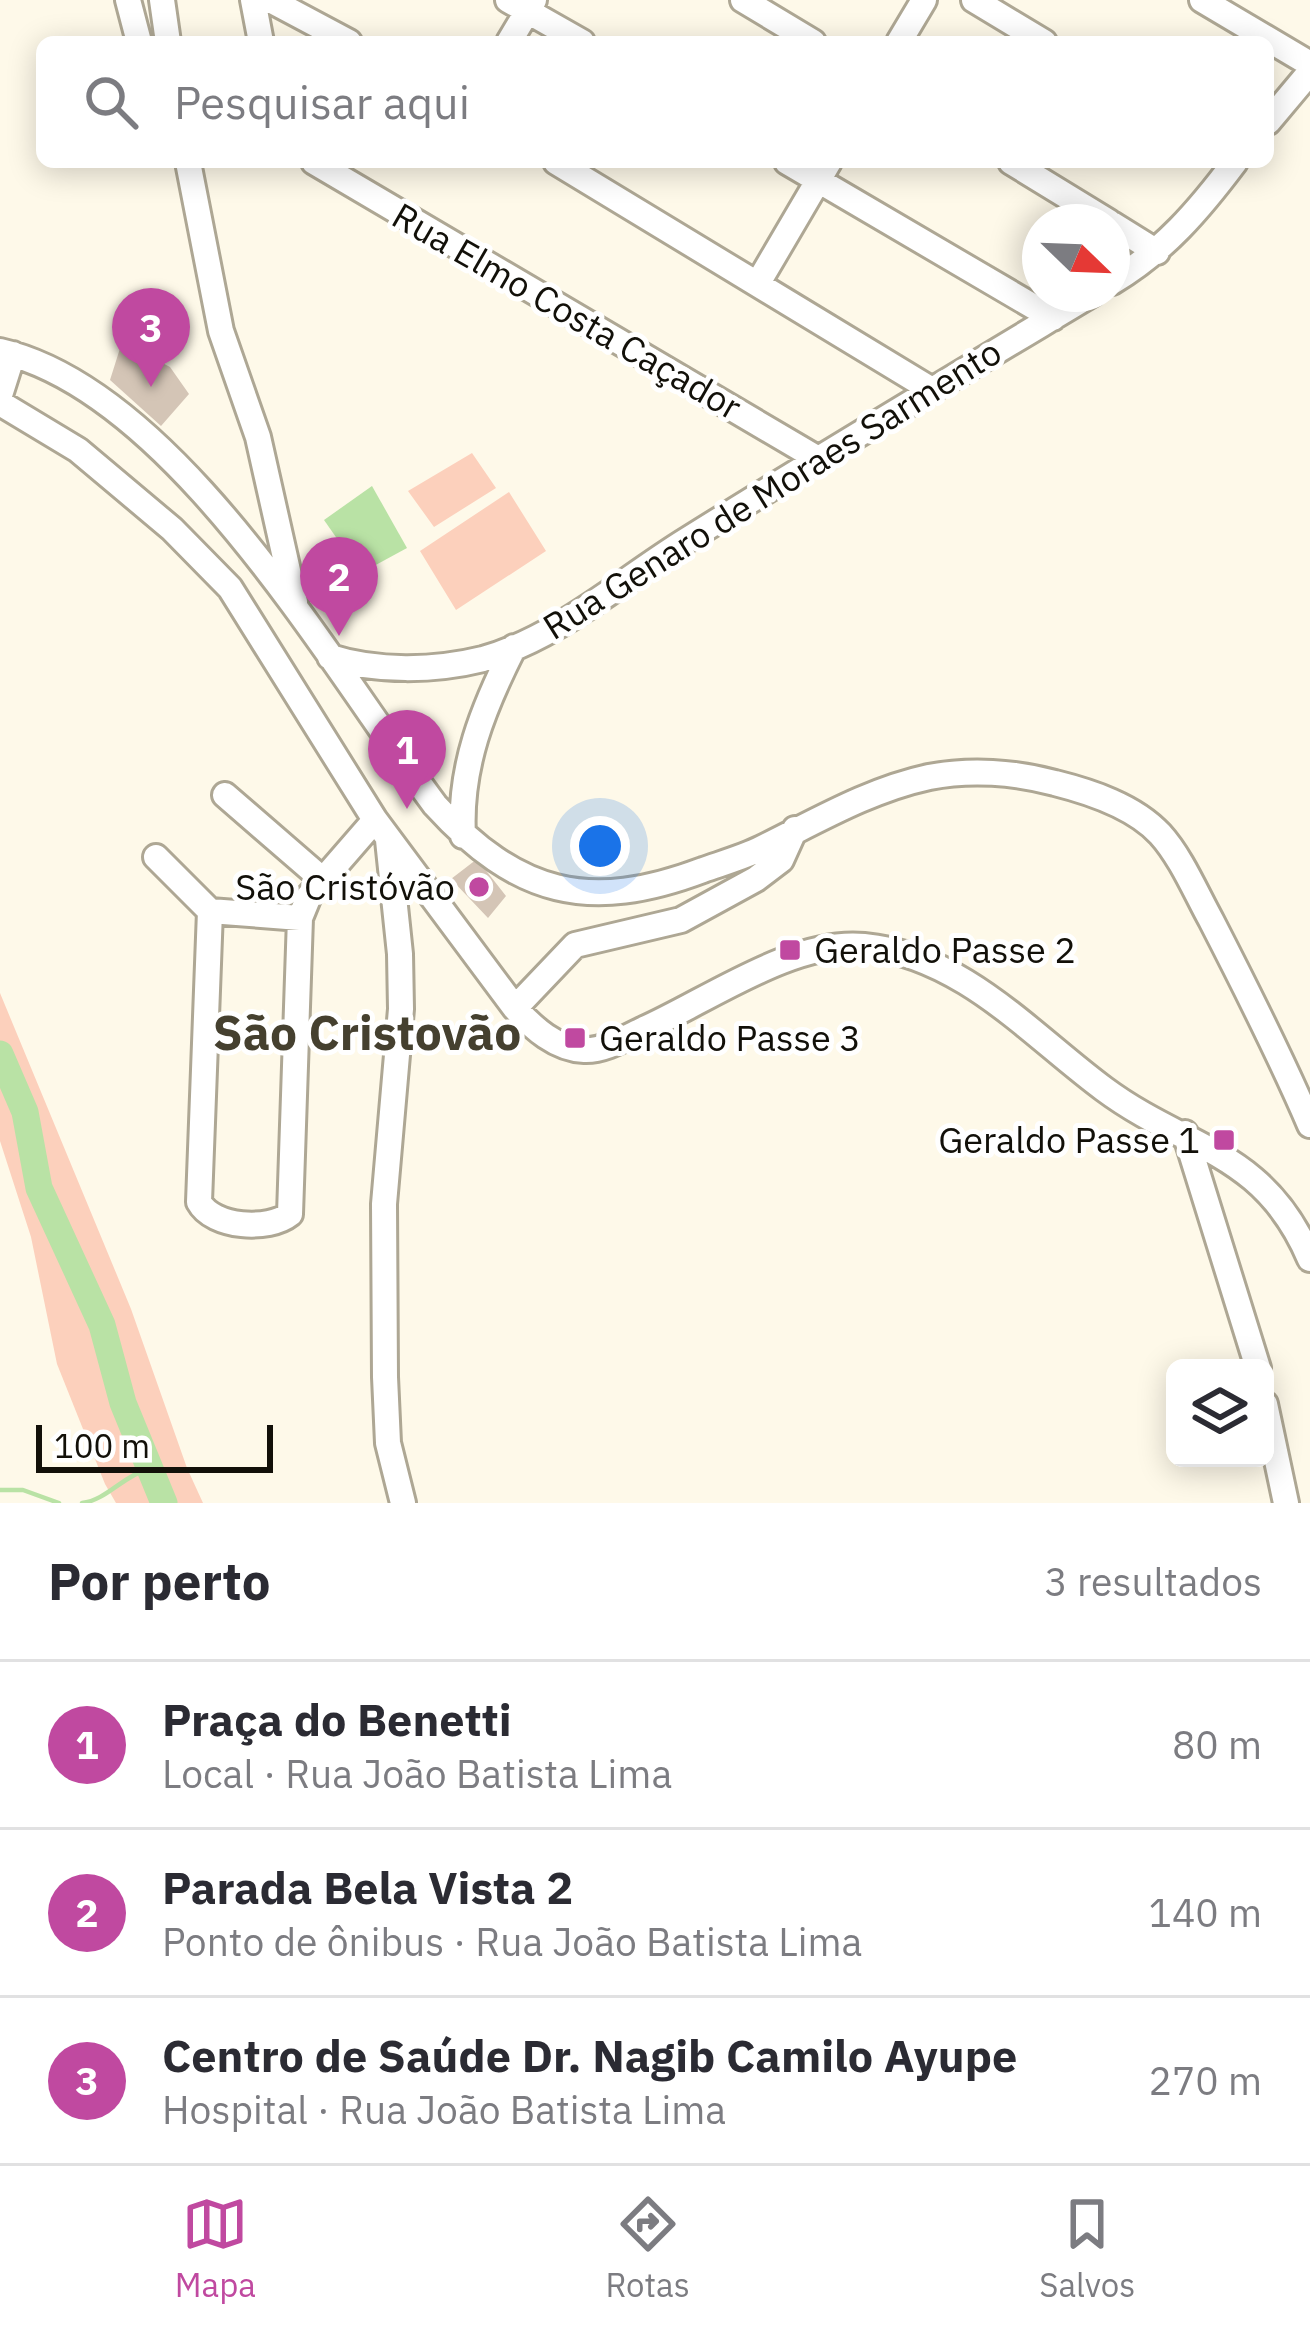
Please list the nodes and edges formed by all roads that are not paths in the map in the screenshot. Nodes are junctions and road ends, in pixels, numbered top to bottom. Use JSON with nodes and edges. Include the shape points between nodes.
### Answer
{"nodes":[{"id":1,"x":128,"y":0,"type":"edge"},
{"id":2,"x":162,"y":0,"type":"edge"},
{"id":3,"x":254,"y":0,"type":"edge"},
{"id":4,"x":270,"y":0,"type":"edge"},
{"id":5,"x":743,"y":0,"type":"edge"},
{"id":6,"x":924,"y":0,"type":"edge"},
{"id":7,"x":974,"y":0,"type":"edge"},
{"id":8,"x":1202,"y":0,"type":"edge"},
{"id":9,"x":523,"y":4,"type":"edge"},
{"id":10,"x":138,"y":36,"type":"edge"},
{"id":11,"x":168,"y":36,"type":"edge"},
{"id":12,"x":260,"y":36,"type":"edge"},
{"id":13,"x":338,"y":36,"type":"edge"},
{"id":14,"x":511,"y":36,"type":"edge"},
{"id":15,"x":573,"y":36,"type":"edge"},
{"id":16,"x":804,"y":36,"type":"edge"},
{"id":17,"x":903,"y":36,"type":"edge"},
{"id":18,"x":1033,"y":36,"type":"edge"},
{"id":19,"x":1259,"y":36,"type":"edge"},
{"id":20,"x":1274,"y":45,"type":"edge"},
{"id":21,"x":1310,"y":68,"type":"edge"},
{"id":22,"x":1274,"y":114,"type":"edge"},
{"id":23,"x":189,"y":168,"type":"edge"},
{"id":24,"x":324,"y":168,"type":"edge"},
{"id":25,"x":566,"y":168,"type":"edge"},
{"id":26,"x":1021,"y":168,"type":"edge"},
{"id":27,"x":1230,"y":168,"type":"edge"},
{"id":28,"x":824,"y":171,"type":"edge"},
{"id":29,"x":1080,"y":204,"type":"edge"},
{"id":30,"x":1130,"y":235,"type":"edge"},
{"id":31,"x":1157,"y":252,"type":"junction"},
{"id":32,"x":1130,"y":270,"type":"edge"},
{"id":33,"x":758,"y":284,"type":"junction"},
{"id":34,"x":1063,"y":312,"type":"edge"},
{"id":35,"x":1053,"y":318,"type":"junction"},
{"id":36,"x":6,"y":353,"type":"edge"},
{"id":37,"x":932,"y":390,"type":"junction"},
{"id":38,"x":0,"y":399,"type":"edge"},
{"id":39,"x":820,"y":460,"type":"junction"},
{"id":40,"x":263,"y":565,"type":"junction"},
{"id":41,"x":230,"y":588,"type":"junction"},
{"id":42,"x":297,"y":610,"type":"junction"},
{"id":43,"x":514,"y":647,"type":"junction"},
{"id":44,"x":329,"y":657,"type":"junction"},
{"id":45,"x":225,"y":795,"type":"dead end"},
{"id":46,"x":382,"y":829,"type":"junction"},
{"id":47,"x":795,"y":829,"type":"junction"},
{"id":48,"x":463,"y":836,"type":"junction"},
{"id":49,"x":156,"y":857,"type":"dead end"},
{"id":50,"x":322,"y":879,"type":"junction"},
{"id":51,"x":210,"y":911,"type":"junction"},
{"id":52,"x":300,"y":918,"type":"junction"},
{"id":53,"x":515,"y":1008,"type":"junction"},
{"id":54,"x":1310,"y":1125,"type":"edge"},
{"id":55,"x":1185,"y":1133,"type":"junction"},
{"id":56,"x":1310,"y":1259,"type":"edge"},
{"id":57,"x":1255,"y":1359,"type":"edge"},
{"id":58,"x":1274,"y":1446,"type":"edge"},
{"id":59,"x":403,"y":1503,"type":"edge"},
{"id":60,"x":1286,"y":1503,"type":"edge"}],
"edges":[{"from":1,"to":10,"type":"street"},
{"from":2,"to":11,"type":"street"},
{"from":3,"to":12,"type":"street"},
{"from":4,"to":13,"type":"street"},
{"from":5,"to":16,"type":"street"},
{"from":6,"to":17,"type":"street"},
{"from":7,"to":18,"type":"street"},
{"from":8,"to":19,"type":"street"},
{"from":9,"to":14,"type":"street"},
{"from":9,"to":15,"type":"street"},
{"from":20,"to":21,"type":"street"},
{"from":21,"to":22,"type":"street"},
{"from":23,"to":42,"type":"street","via":[[221,331],[258,437]]},
{"from":24,"to":39,"type":"street","name":"Rua Elmo Costa Caçador"},
{"from":25,"to":33,"type":"street"},
{"from":26,"to":29,"type":"street"},
{"from":27,"to":31,"type":"street"},
{"from":28,"to":33,"type":"street"},
{"from":28,"to":35,"type":"street"},
{"from":30,"to":31,"type":"street"},
{"from":31,"to":32,"type":"street"},
{"from":33,"to":37,"type":"street"},
{"from":34,"to":35,"type":"street","name":"Rua Genaro de Moraes Sarmento"},
{"from":35,"to":37,"type":"street","name":"Rua Genaro de Moraes Sarmento"},
{"from":36,"to":38,"type":"street"},
{"from":36,"to":40,"type":"street","via":[[75,381],[121,412]]},
{"from":37,"to":39,"type":"street","name":"Rua Genaro de Moraes Sarmento"},
{"from":38,"to":41,"type":"street","via":[[78,450]]},
{"from":39,"to":43,"type":"street","name":"Rua Genaro de Moraes Sarmento"},
{"from":40,"to":41,"type":"street"},
{"from":40,"to":42,"type":"street"},
{"from":41,"to":46,"type":"street"},
{"from":42,"to":44,"type":"street"},
{"from":43,"to":44,"type":"street","name":"Rua Genaro de Moraes Sarmento","via":[[455,664],[392,668]]},
{"from":43,"to":48,"type":"street","name":"Rua Genaro de Moraes Sarmento","via":[[466,765]]},
{"from":44,"to":48,"type":"street"},
{"from":45,"to":50,"type":"street"},
{"from":46,"to":50,"type":"street"},
{"from":46,"to":53,"type":"street"},
{"from":46,"to":59,"type":"street","via":[[401,1009],[374,1377]]},
{"from":47,"to":48,"type":"street","via":[[664,885],[590,895],[508,870]]},
{"from":47,"to":53,"type":"street","via":[[782,860],[756,880],[681,920],[575,946]]},
{"from":47,"to":54,"type":"street","via":[[884,790],[973,771],[1040,778],[1119,805],[1161,835],[1177,860]]},
{"from":49,"to":51,"type":"street"},
{"from":50,"to":52,"type":"street"},
{"from":51,"to":52,"type":"street"},
{"from":51,"to":52,"type":"street","via":[[199,1202],[221,1222],[278,1223],[290,1214]]},
{"from":53,"to":55,"type":"street","via":[[554,1041],[590,1051],[778,964],[864,946],[990,997],[1100,1087]]},
{"from":55,"to":56,"type":"street","via":[[1278,1202]]},
{"from":55,"to":57,"type":"street"},
{"from":58,"to":60,"type":"street"}]}
